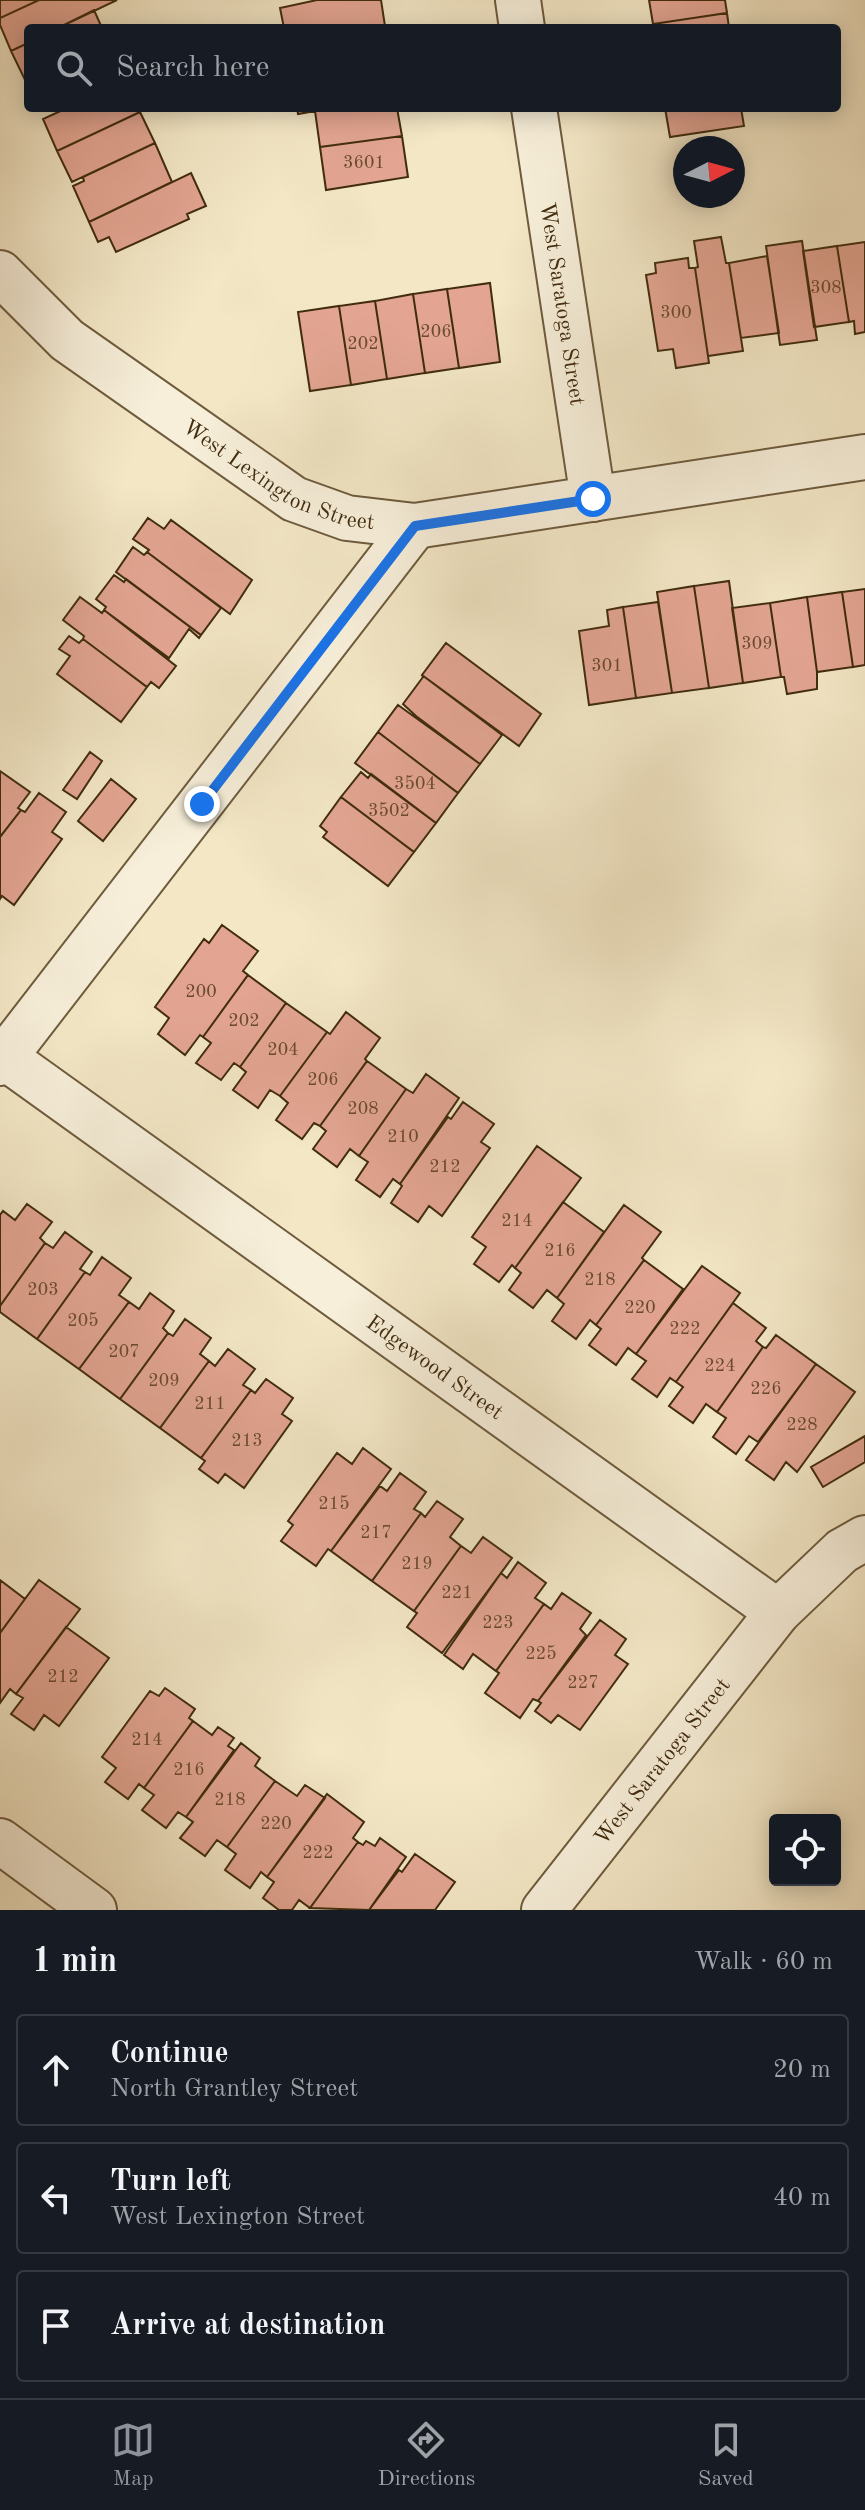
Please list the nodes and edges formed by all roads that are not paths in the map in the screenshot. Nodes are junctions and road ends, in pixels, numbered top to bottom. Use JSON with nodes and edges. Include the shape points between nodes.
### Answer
{"nodes":[{"id":1,"x":518,"y":0,"type":"edge"},
{"id":2,"x":521,"y":24,"type":"edge"},
{"id":3,"x":535,"y":112,"type":"edge"},
{"id":4,"x":0,"y":273,"type":"edge"},
{"id":5,"x":865,"y":457,"type":"edge"},
{"id":6,"x":593,"y":499,"type":"junction"},
{"id":7,"x":415,"y":526,"type":"junction"},
{"id":8,"x":2,"y":1058,"type":"edge"},
{"id":9,"x":865,"y":1538,"type":"edge"},
{"id":10,"x":778,"y":1612,"type":"junction"},
{"id":11,"x":0,"y":1841,"type":"edge"},
{"id":12,"x":94,"y":1910,"type":"edge"},
{"id":13,"x":544,"y":1910,"type":"edge"}],
"edges":[{"from":1,"to":2,"type":"street"},
{"from":3,"to":6,"type":"street","name":"West Saratoga Street"},
{"from":4,"to":7,"type":"street","name":"West Lexington Street","via":[[67,340],[294,499],[347,518]]},
{"from":5,"to":6,"type":"street"},
{"from":6,"to":7,"type":"street"},
{"from":7,"to":8,"type":"street","name":"West Lexington Street"},
{"from":8,"to":10,"type":"street","name":"Edgewood Street"},
{"from":9,"to":10,"type":"street","via":[[842,1551]]},
{"from":10,"to":13,"type":"street","name":"West Saratoga Street"},
{"from":11,"to":12,"type":"street"}]}
